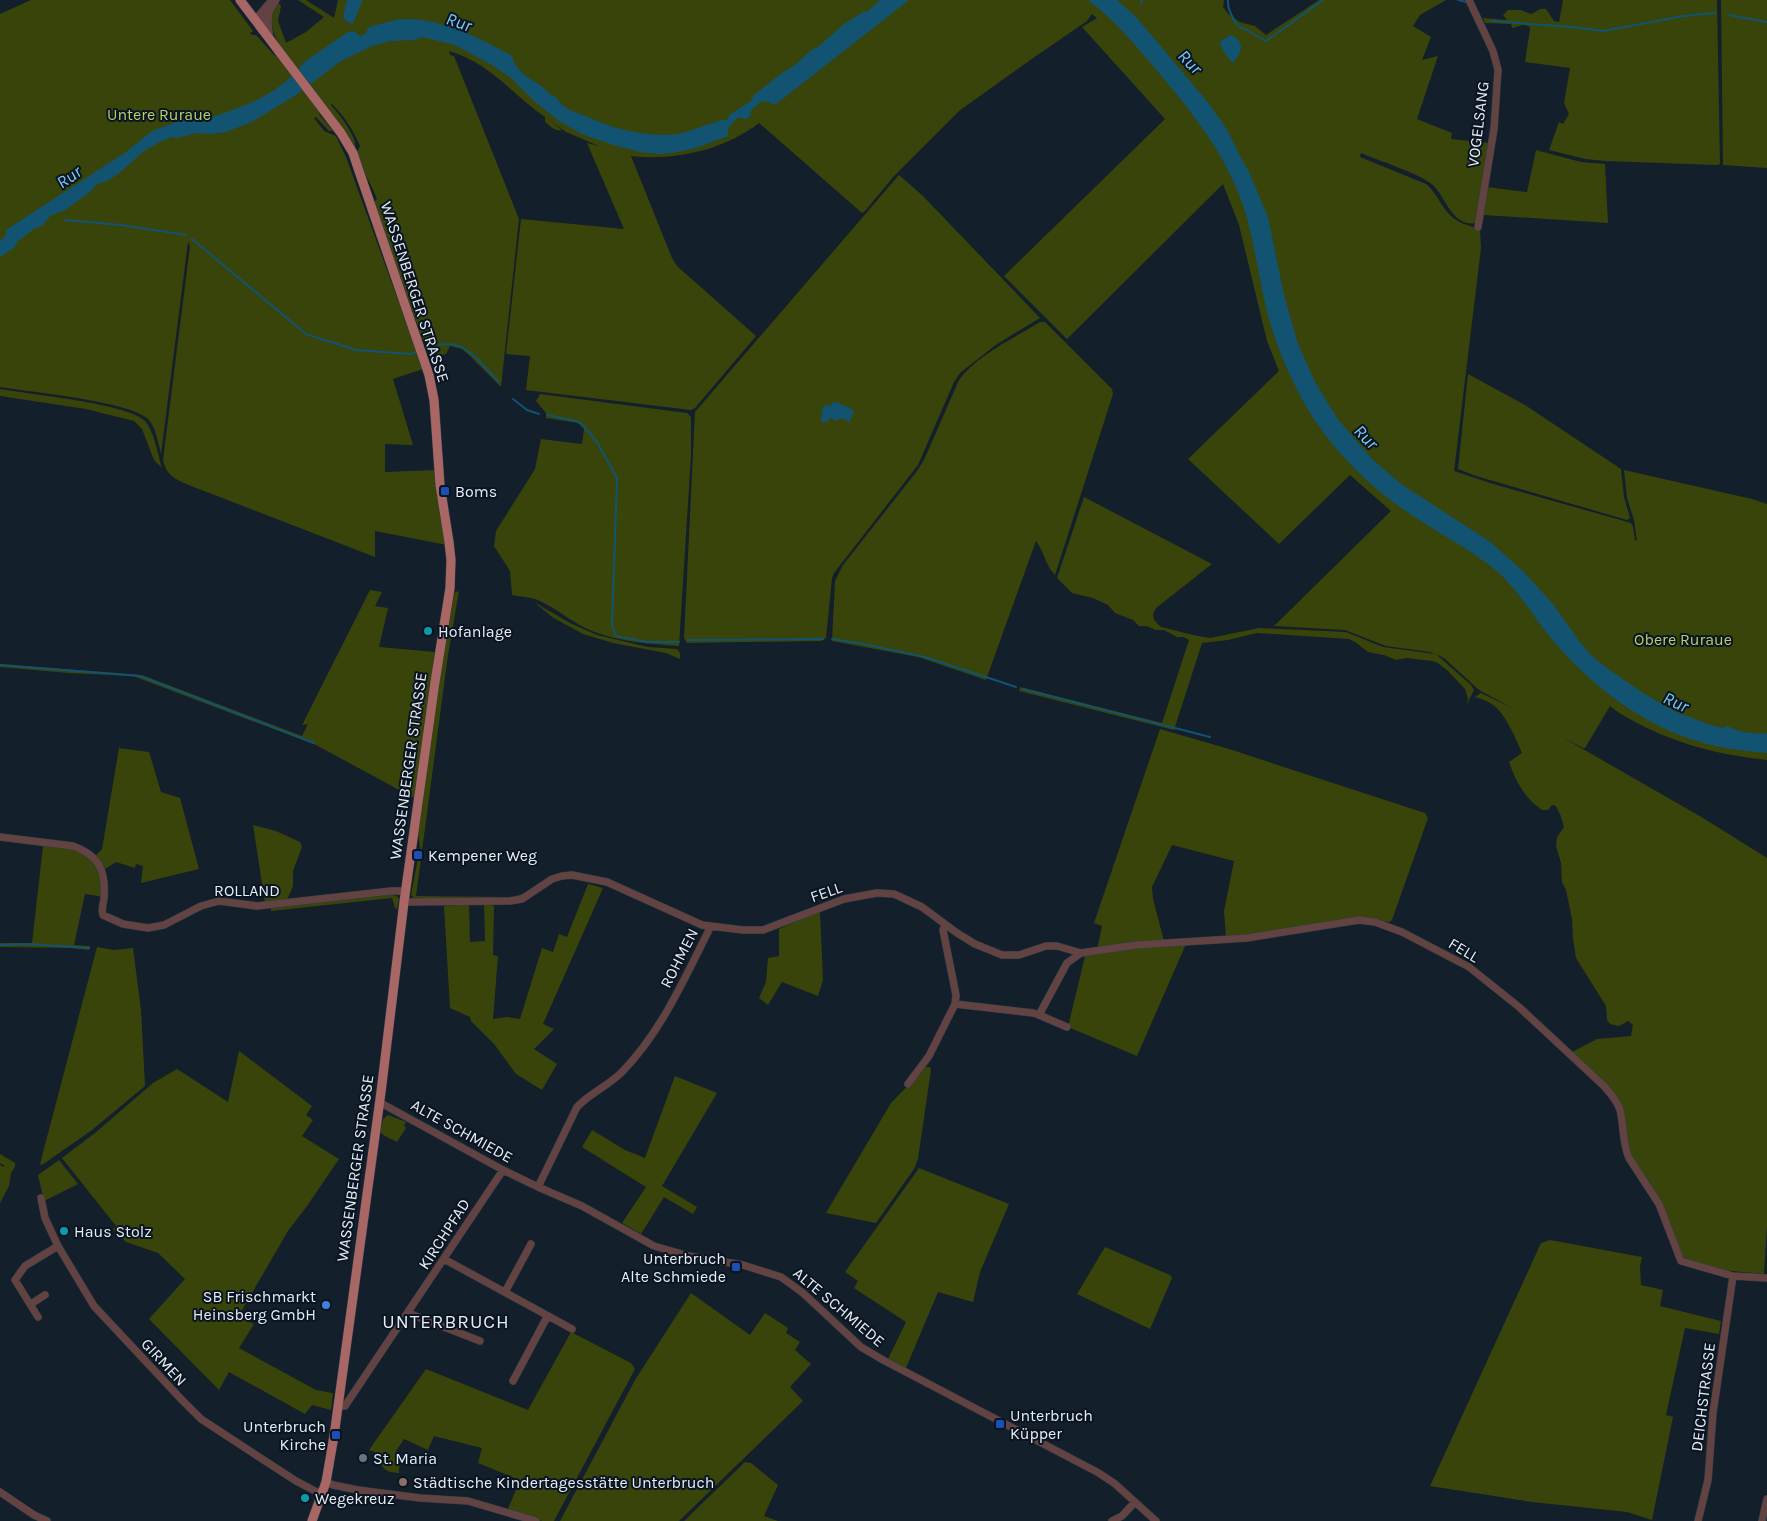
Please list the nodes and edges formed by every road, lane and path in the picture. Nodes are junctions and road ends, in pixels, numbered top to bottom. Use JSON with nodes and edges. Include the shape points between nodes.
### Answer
{"nodes":[{"id":1,"x":240,"y":0,"type":"edge"},
{"id":2,"x":274,"y":0,"type":"edge"},
{"id":3,"x":1469,"y":0,"type":"edge"},
{"id":4,"x":270,"y":11,"type":"junction"},
{"id":5,"x":257,"y":23,"type":"junction"},
{"id":6,"x":270,"y":40,"type":"junction"},
{"id":7,"x":1478,"y":227,"type":"dead end"},
{"id":8,"x":0,"y":837,"type":"edge"},
{"id":9,"x":406,"y":891,"type":"junction"},
{"id":10,"x":404,"y":902,"type":"junction"},
{"id":11,"x":946,"y":924,"type":"junction"},
{"id":12,"x":711,"y":926,"type":"junction"},
{"id":13,"x":1065,"y":949,"type":"junction"},
{"id":14,"x":1081,"y":953,"type":"junction"},
{"id":15,"x":1067,"y":963,"type":"junction"},
{"id":16,"x":955,"y":1004,"type":"junction"},
{"id":17,"x":1039,"y":1015,"type":"junction"},
{"id":18,"x":1067,"y":1027,"type":"dead end"},
{"id":19,"x":908,"y":1084,"type":"dead end"},
{"id":20,"x":379,"y":1102,"type":"junction"},
{"id":21,"x":503,"y":1170,"type":"junction"},
{"id":22,"x":538,"y":1187,"type":"junction"},
{"id":23,"x":40,"y":1198,"type":"dead end"},
{"id":24,"x":531,"y":1244,"type":"dead end"},
{"id":25,"x":58,"y":1246,"type":"junction"},
{"id":26,"x":444,"y":1259,"type":"junction"},
{"id":27,"x":1733,"y":1276,"type":"junction"},
{"id":28,"x":1767,"y":1278,"type":"edge"},
{"id":29,"x":505,"y":1292,"type":"junction"},
{"id":30,"x":45,"y":1295,"type":"dead end"},
{"id":31,"x":31,"y":1304,"type":"junction"},
{"id":32,"x":408,"y":1313,"type":"junction"},
{"id":33,"x":38,"y":1316,"type":"dead end"},
{"id":34,"x":547,"y":1317,"type":"junction"},
{"id":35,"x":572,"y":1330,"type":"dead end"},
{"id":36,"x":480,"y":1342,"type":"dead end"},
{"id":37,"x":513,"y":1381,"type":"dead end"},
{"id":38,"x":338,"y":1406,"type":"junction"},
{"id":39,"x":326,"y":1482,"type":"junction"},
{"id":40,"x":0,"y":1492,"type":"edge"},
{"id":41,"x":323,"y":1493,"type":"junction"},
{"id":42,"x":1767,"y":1499,"type":"edge"},
{"id":43,"x":1135,"y":1502,"type":"junction"},
{"id":44,"x":47,"y":1521,"type":"edge"},
{"id":45,"x":312,"y":1521,"type":"edge"},
{"id":46,"x":536,"y":1521,"type":"edge"},
{"id":47,"x":1112,"y":1521,"type":"edge"},
{"id":48,"x":1156,"y":1521,"type":"edge"},
{"id":49,"x":1698,"y":1521,"type":"edge"},
{"id":50,"x":1762,"y":1521,"type":"edge"}],
"edges":[{"from":1,"to":5,"type":"main road","name":"WASSENBERGER STRASSE"},
{"from":2,"to":4,"type":"street"},
{"from":2,"to":5,"type":"street"},
{"from":3,"to":7,"type":"street","name":"VOGELSANG","via":[[1493,51],[1498,70],[1494,129]]},
{"from":4,"to":5,"type":"street"},
{"from":4,"to":6,"type":"street"},
{"from":5,"to":6,"type":"main road","name":"WASSENBERGER STRASSE"},
{"from":6,"to":9,"type":"main road","name":"WASSENBERGER STRASSE","via":[[341,133],[352,153],[429,375],[434,400],[451,574]]},
{"from":8,"to":9,"type":"street","name":"ROLLAND","via":[[84,850],[103,872],[103,915],[123,924],[148,928],[219,901],[257,906]]},
{"from":9,"to":10,"type":"main road","name":"WASSENBERGER STRASSE"},
{"from":10,"to":12,"type":"street","name":"ROHMEN","via":[[510,901],[522,899],[552,880],[572,875],[607,882],[702,925]]},
{"from":10,"to":20,"type":"main road","name":"WASSENBERGER STRASSE"},
{"from":11,"to":12,"type":"street","name":"FELL","via":[[922,907],[894,894],[877,893],[844,899],[763,930]]},
{"from":11,"to":13,"type":"street","name":"FELL","via":[[974,944],[1002,955],[1019,955],[1046,946]]},
{"from":11,"to":16,"type":"street","via":[[943,930]]},
{"from":12,"to":22,"type":"street","name":"ROHMEN","via":[[662,1021],[621,1073],[577,1107]]},
{"from":13,"to":14,"type":"street","name":"FELL"},
{"from":13,"to":15,"type":"street"},
{"from":14,"to":15,"type":"street","name":"FELL"},
{"from":14,"to":27,"type":"street","name":"FELL","via":[[1136,945],[1247,938],[1359,920],[1391,928],[1437,950],[1469,967],[1507,997],[1604,1086],[1619,1109],[1626,1150],[1659,1204],[1681,1261]]},
{"from":15,"to":17,"type":"street","name":"FELL"},
{"from":16,"to":17,"type":"street"},
{"from":16,"to":19,"type":"street","via":[[929,1056]]},
{"from":17,"to":18,"type":"street"},
{"from":20,"to":21,"type":"street","name":"ALTE SCHMIEDE"},
{"from":20,"to":38,"type":"main road","name":"WASSENBERGER STRASSE"},
{"from":21,"to":22,"type":"street","name":"ALTE SCHMIEDE"},
{"from":21,"to":26,"type":"street","name":"KIRCHPFAD"},
{"from":22,"to":43,"type":"street","name":"ALTE SCHMIEDE","via":[[582,1206],[654,1246],[751,1267],[781,1277],[861,1347],[1097,1472]]},
{"from":23,"to":25,"type":"street","name":"GIRMEN"},
{"from":24,"to":29,"type":"street"},
{"from":25,"to":31,"type":"street","via":[[24,1266],[17,1276],[16,1280]]},
{"from":25,"to":41,"type":"street","name":"GIRMEN","via":[[94,1306],[200,1419],[296,1481]]},
{"from":26,"to":29,"type":"street"},
{"from":26,"to":32,"type":"street","name":"KIRCHPFAD"},
{"from":27,"to":28,"type":"street"},
{"from":27,"to":49,"type":"street","name":"DEICHSTRASSE","via":[[1713,1413],[1708,1480]]},
{"from":29,"to":34,"type":"street"},
{"from":30,"to":31,"type":"street"},
{"from":31,"to":33,"type":"street"},
{"from":32,"to":36,"type":"street"},
{"from":32,"to":38,"type":"street","name":"KIRCHPFAD","via":[[345,1406]]},
{"from":34,"to":35,"type":"street"},
{"from":34,"to":37,"type":"street"},
{"from":38,"to":39,"type":"main road","name":"WASSENBERGER STRASSE"},
{"from":39,"to":41,"type":"main road","name":"WASSENBERGER STRASSE"},
{"from":39,"to":46,"type":"street","via":[[358,1490],[468,1501]]},
{"from":40,"to":44,"type":"street"},
{"from":41,"to":45,"type":"main road","name":"WASSENBERGER STRASSE"},
{"from":42,"to":50,"type":"street"},
{"from":43,"to":47,"type":"street","via":[[1122,1516]]},
{"from":43,"to":48,"type":"street","name":"ALTE SCHMIEDE"}]}
